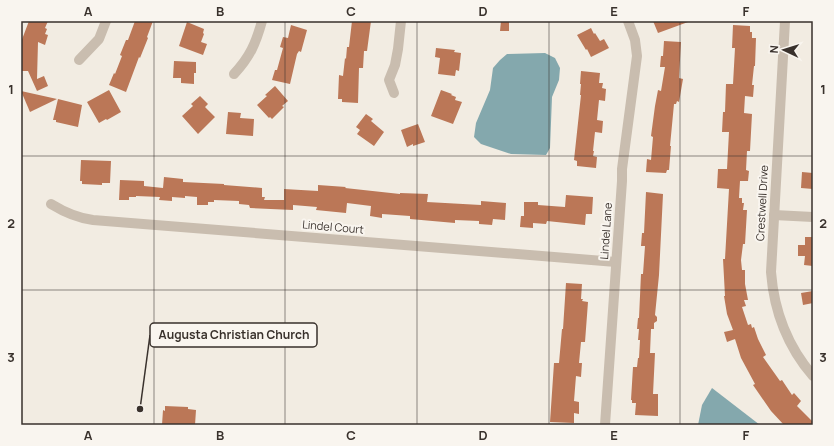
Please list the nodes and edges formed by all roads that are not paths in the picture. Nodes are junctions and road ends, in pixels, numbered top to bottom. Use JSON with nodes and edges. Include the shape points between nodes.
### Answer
{"nodes":[{"id":1,"x":106,"y":21,"type":"edge"},
{"id":2,"x":262,"y":21,"type":"edge"},
{"id":3,"x":401,"y":21,"type":"edge"},
{"id":4,"x":628,"y":21,"type":"edge"},
{"id":5,"x":785,"y":21,"type":"edge"},
{"id":6,"x":80,"y":60,"type":"dead end"},
{"id":7,"x":234,"y":74,"type":"dead end"},
{"id":8,"x":394,"y":93,"type":"dead end"},
{"id":9,"x":51,"y":204,"type":"dead end"},
{"id":10,"x":774,"y":215,"type":"junction"},
{"id":11,"x":813,"y":217,"type":"edge"},
{"id":12,"x":616,"y":262,"type":"junction"},
{"id":13,"x":813,"y":376,"type":"edge"},
{"id":14,"x":605,"y":425,"type":"edge"}],
"edges":[{"from":1,"to":6,"type":"street","via":[[100,39]]},
{"from":2,"to":7,"type":"street","via":[[253,48]]},
{"from":3,"to":8,"type":"street","via":[[398,49],[389,80]]},
{"from":4,"to":12,"type":"street","name":"Lindel Lane","via":[[635,40],[637,56],[622,169]]},
{"from":5,"to":10,"type":"street","name":"Crestwell Drive"},
{"from":9,"to":12,"type":"street","name":"Lindel Court","via":[[88,220]]},
{"from":10,"to":11,"type":"street"},
{"from":10,"to":13,"type":"street","name":"Crestwell Drive","via":[[771,272],[773,294],[783,329]]},
{"from":12,"to":14,"type":"street","name":"Lindel Lane"}]}
